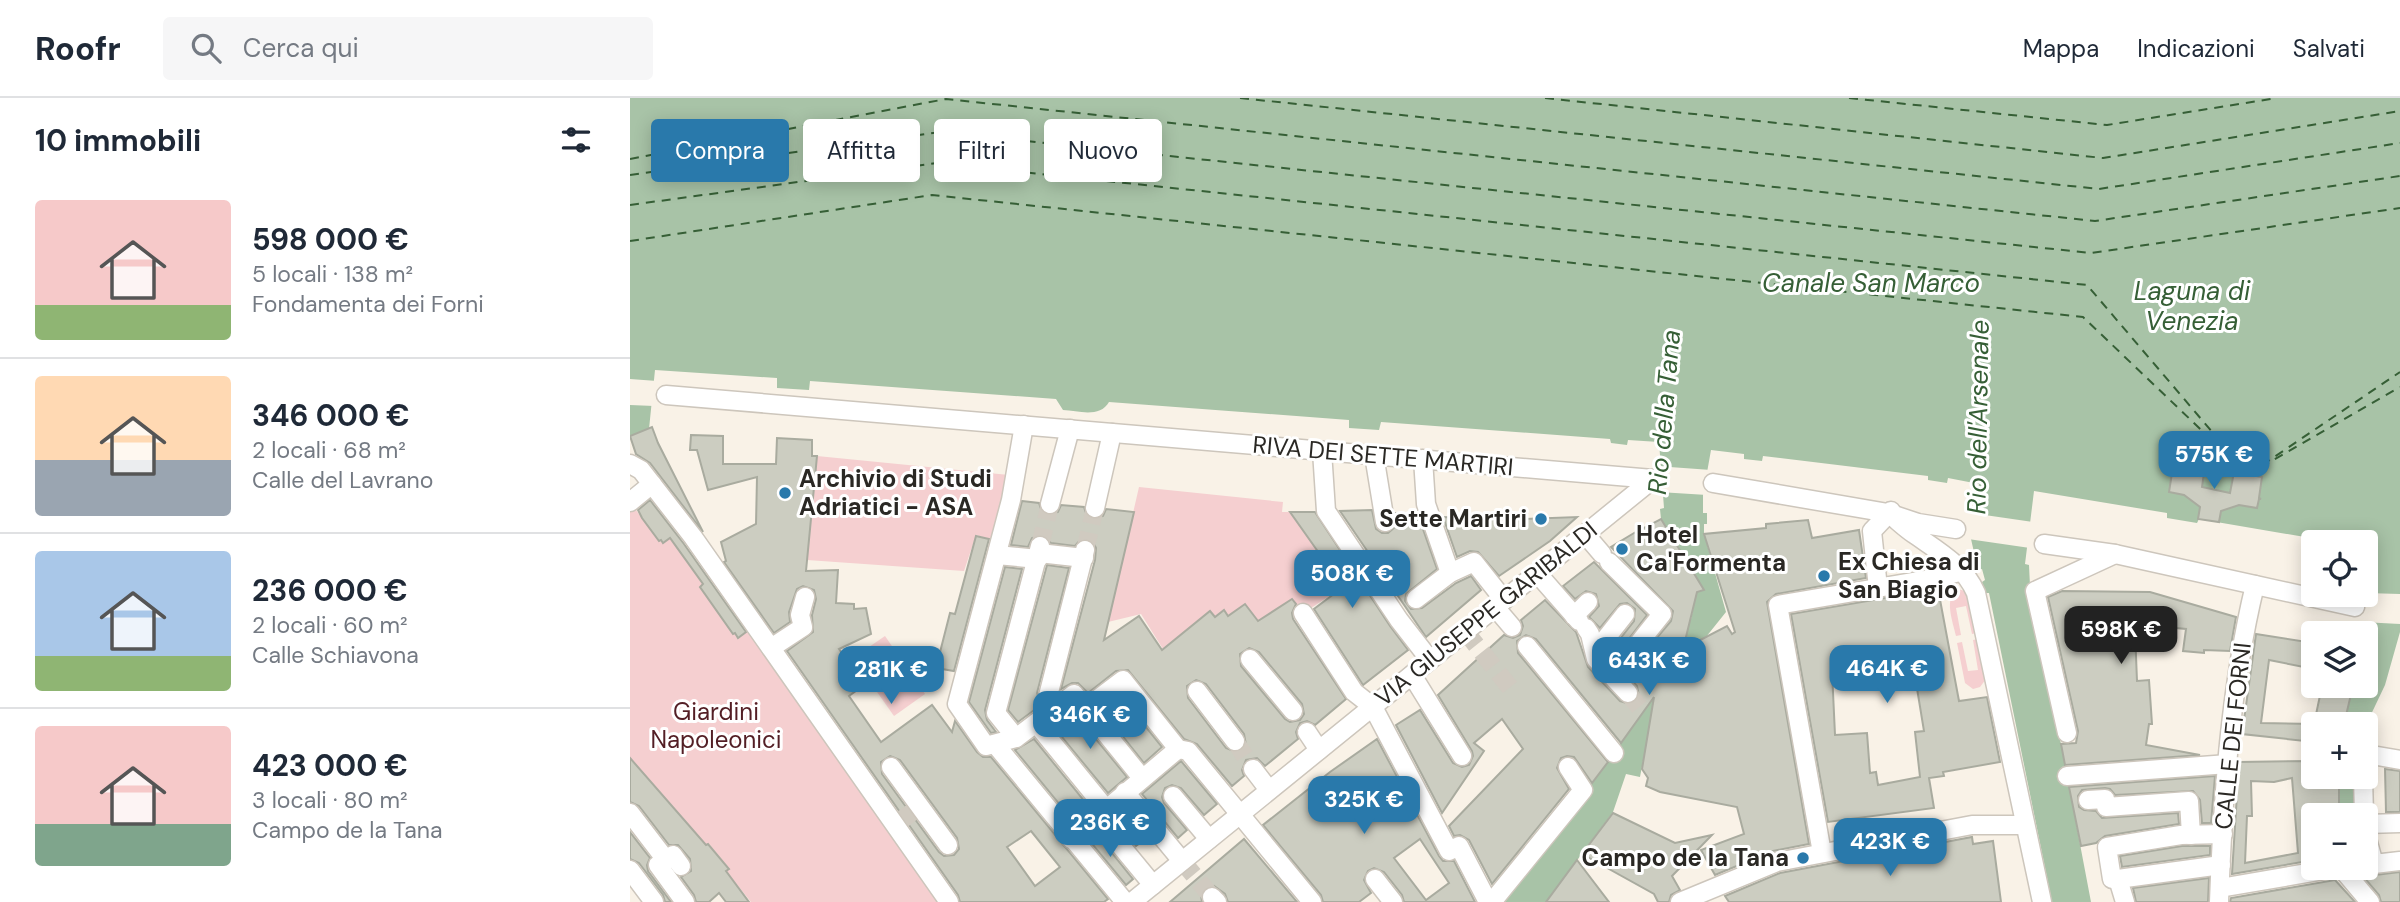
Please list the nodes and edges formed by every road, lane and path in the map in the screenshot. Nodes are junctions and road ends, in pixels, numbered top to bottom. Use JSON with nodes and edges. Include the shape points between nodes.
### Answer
{"nodes":[{"id":1,"x":666,"y":395,"type":"dead end"},
{"id":2,"x":1024,"y":425,"type":"junction"},
{"id":3,"x":1070,"y":429,"type":"junction"},
{"id":4,"x":1112,"y":433,"type":"junction"},
{"id":5,"x":1322,"y":451,"type":"junction"},
{"id":6,"x":1374,"y":455,"type":"junction"},
{"id":7,"x":1423,"y":459,"type":"junction"},
{"id":8,"x":639,"y":469,"type":"edge"},
{"id":9,"x":1653,"y":479,"type":"joint"},
{"id":10,"x":1713,"y":483,"type":"dead end"},
{"id":11,"x":630,"y":502,"type":"edge"},
{"id":12,"x":1050,"y":504,"type":"tunnel mouth"},
{"id":13,"x":1095,"y":508,"type":"tunnel mouth"},
{"id":14,"x":1890,"y":512,"type":"junction"},
{"id":15,"x":1385,"y":522,"type":"dead end"},
{"id":16,"x":1956,"y":529,"type":"dead end"},
{"id":17,"x":1585,"y":534,"type":"junction"},
{"id":18,"x":2043,"y":544,"type":"dead end"},
{"id":19,"x":2113,"y":550,"type":"junction"},
{"id":20,"x":1039,"y":553,"type":"junction"},
{"id":21,"x":997,"y":555,"type":"junction"},
{"id":22,"x":1964,"y":572,"type":"junction"},
{"id":23,"x":1450,"y":573,"type":"junction"},
{"id":24,"x":1537,"y":573,"type":"junction"},
{"id":25,"x":2255,"y":585,"type":"junction"},
{"id":26,"x":1875,"y":588,"type":"junction"},
{"id":27,"x":2301,"y":595,"type":"edge"},
{"id":28,"x":1416,"y":598,"type":"dead end"},
{"id":29,"x":1588,"y":602,"type":"dead end"},
{"id":30,"x":798,"y":603,"type":"dead end"},
{"id":31,"x":1499,"y":603,"type":"junction"},
{"id":32,"x":1303,"y":613,"type":"dead end"},
{"id":33,"x":1625,"y":614,"type":"dead end"},
{"id":34,"x":1580,"y":622,"type":"junction"},
{"id":35,"x":1512,"y":627,"type":"dead end"},
{"id":36,"x":1603,"y":642,"type":"dead end"},
{"id":37,"x":1527,"y":646,"type":"dead end"},
{"id":38,"x":771,"y":648,"type":"junction"},
{"id":39,"x":1630,"y":654,"type":"dead end"},
{"id":40,"x":1250,"y":659,"type":"dead end"},
{"id":41,"x":1430,"y":660,"type":"junction"},
{"id":42,"x":1412,"y":675,"type":"junction"},
{"id":43,"x":1197,"y":691,"type":"dead end"},
{"id":44,"x":1628,"y":693,"type":"tunnel mouth"},
{"id":45,"x":1292,"y":705,"type":"dead end"},
{"id":46,"x":1057,"y":707,"type":"junction"},
{"id":47,"x":1373,"y":707,"type":"junction"},
{"id":48,"x":1086,"y":708,"type":"junction"},
{"id":49,"x":1036,"y":723,"type":"junction"},
{"id":50,"x":1307,"y":732,"type":"dead end"},
{"id":51,"x":2067,"y":733,"type":"dead end"},
{"id":52,"x":1016,"y":738,"type":"junction"},
{"id":53,"x":1234,"y":741,"type":"tunnel mouth"},
{"id":54,"x":995,"y":744,"type":"junction"},
{"id":55,"x":1178,"y":749,"type":"junction"},
{"id":56,"x":1319,"y":750,"type":"junction"},
{"id":57,"x":1614,"y":753,"type":"dead end"},
{"id":58,"x":1462,"y":755,"type":"dead end"},
{"id":59,"x":2378,"y":756,"type":"edge"},
{"id":60,"x":2400,"y":760,"type":"edge"},
{"id":61,"x":2228,"y":764,"type":"junction"},
{"id":62,"x":891,"y":767,"type":"dead end"},
{"id":63,"x":1253,"y":769,"type":"tunnel mouth"},
{"id":64,"x":1571,"y":772,"type":"dead end"},
{"id":65,"x":2067,"y":776,"type":"dead end"},
{"id":66,"x":1142,"y":778,"type":"junction"},
{"id":67,"x":1269,"y":790,"type":"junction"},
{"id":68,"x":1125,"y":792,"type":"junction"},
{"id":69,"x":1173,"y":796,"type":"dead end"},
{"id":70,"x":2088,"y":800,"type":"dead end"},
{"id":71,"x":630,"y":813,"type":"edge"},
{"id":72,"x":1101,"y":813,"type":"junction"},
{"id":73,"x":1239,"y":815,"type":"junction"},
{"id":74,"x":2400,"y":823,"type":"edge"},
{"id":75,"x":2378,"y":824,"type":"edge"},
{"id":76,"x":2024,"y":825,"type":"junction"},
{"id":77,"x":2223,"y":834,"type":"junction"},
{"id":78,"x":2191,"y":835,"type":"junction"},
{"id":79,"x":1071,"y":839,"type":"junction"},
{"id":80,"x":1209,"y":839,"type":"junction"},
{"id":81,"x":948,"y":845,"type":"dead end"},
{"id":82,"x":1822,"y":853,"type":"junction"},
{"id":83,"x":1182,"y":861,"type":"junction"},
{"id":84,"x":2400,"y":861,"type":"edge"},
{"id":85,"x":2378,"y":864,"type":"edge"},
{"id":86,"x":2221,"y":865,"type":"junction"},
{"id":87,"x":668,"y":867,"type":"junction"},
{"id":88,"x":630,"y":870,"type":"edge"},
{"id":89,"x":2301,"y":876,"type":"edge"},
{"id":90,"x":2119,"y":878,"type":"junction"},
{"id":91,"x":1375,"y":879,"type":"dead end"},
{"id":92,"x":2351,"y":880,"type":"edge"},
{"id":93,"x":1153,"y":885,"type":"junction"},
{"id":94,"x":2220,"y":895,"type":"edge"},
{"id":95,"x":650,"y":897,"type":"edge"},
{"id":96,"x":679,"y":900,"type":"edge"},
{"id":97,"x":949,"y":902,"type":"edge"},
{"id":98,"x":1125,"y":902,"type":"edge"},
{"id":99,"x":1132,"y":902,"type":"edge"},
{"id":100,"x":1312,"y":902,"type":"edge"},
{"id":101,"x":1393,"y":902,"type":"edge"},
{"id":102,"x":1490,"y":902,"type":"edge"},
{"id":103,"x":1680,"y":902,"type":"edge"},
{"id":104,"x":2042,"y":902,"type":"edge"},
{"id":105,"x":2125,"y":902,"type":"edge"},
{"id":106,"x":2370,"y":902,"type":"edge"}],
"edges":[{"from":1,"to":2,"type":"street","name":"RIVA DEI SETTE MARTIRI"},
{"from":2,"to":3,"type":"street","name":"RIVA DEI SETTE MARTIRI"},
{"from":2,"to":21,"type":"street"},
{"from":3,"to":4,"type":"street","name":"RIVA DEI SETTE MARTIRI"},
{"from":3,"to":12,"type":"street"},
{"from":4,"to":5,"type":"street","name":"RIVA DEI SETTE MARTIRI"},
{"from":4,"to":13,"type":"street"},
{"from":5,"to":6,"type":"street","name":"RIVA DEI SETTE MARTIRI"},
{"from":5,"to":41,"type":"street","via":[[1326,511]]},
{"from":6,"to":7,"type":"street","name":"RIVA DEI SETTE MARTIRI"},
{"from":6,"to":15,"type":"street"},
{"from":7,"to":9,"type":"street","name":"RIVA DEI SETTE MARTIRI"},
{"from":7,"to":23,"type":"street","via":[[1426,504]]},
{"from":8,"to":11,"type":"street"},
{"from":8,"to":38,"type":"street"},
{"from":9,"to":17,"type":"street","name":"VIA GIUSEPPE GARIBALDI"},
{"from":10,"to":14,"type":"street"},
{"from":14,"to":16,"type":"street","via":[[1918,523]]},
{"from":14,"to":22,"type":"street"},
{"from":14,"to":26,"type":"street","via":[[1872,531]]},
{"from":17,"to":24,"type":"street","name":"VIA GIUSEPPE GARIBALDI"},
{"from":17,"to":39,"type":"street","via":[[1662,614]]},
{"from":18,"to":19,"type":"street"},
{"from":19,"to":25,"type":"street"},
{"from":19,"to":51,"type":"street","via":[[2033,589]]},
{"from":20,"to":21,"type":"street"},
{"from":20,"to":46,"type":"street","via":[[1084,554],[1048,696]]},
{"from":20,"to":52,"type":"street","via":[[996,713]]},
{"from":21,"to":54,"type":"street","via":[[957,704],[986,746]]},
{"from":22,"to":26,"type":"street"},
{"from":22,"to":76,"type":"street","via":[[1976,593]]},
{"from":23,"to":28,"type":"street"},
{"from":23,"to":31,"type":"street","via":[[1474,562]]},
{"from":24,"to":31,"type":"street","name":"VIA GIUSEPPE GARIBALDI"},
{"from":24,"to":34,"type":"street"},
{"from":25,"to":27,"type":"street"},
{"from":25,"to":61,"type":"street","name":"CALLE DEI FORNI","via":[[2243,632]]},
{"from":26,"to":82,"type":"street","via":[[1778,605]]},
{"from":29,"to":34,"type":"street"},
{"from":30,"to":38,"type":"street","via":[[803,627]]},
{"from":31,"to":35,"type":"street"},
{"from":31,"to":41,"type":"street","name":"VIA GIUSEPPE GARIBALDI"},
{"from":32,"to":47,"type":"street","via":[[1354,692]]},
{"from":33,"to":36,"type":"street"},
{"from":34,"to":44,"type":"street","via":[[1590,634],[1597,659]]},
{"from":37,"to":57,"type":"street"},
{"from":38,"to":97,"type":"street"},
{"from":40,"to":45,"type":"street"},
{"from":41,"to":42,"type":"street","name":"VIA GIUSEPPE GARIBALDI"},
{"from":42,"to":47,"type":"street","name":"VIA GIUSEPPE GARIBALDI"},
{"from":42,"to":58,"type":"street"},
{"from":43,"to":53,"type":"street"},
{"from":46,"to":48,"type":"street","via":[[1074,694]]},
{"from":46,"to":49,"type":"street"},
{"from":47,"to":56,"type":"street","name":"VIA GIUSEPPE GARIBALDI"},
{"from":47,"to":102,"type":"street","via":[[1450,851],[1459,846]]},
{"from":48,"to":55,"type":"street","via":[[1124,680]]},
{"from":48,"to":66,"type":"street"},
{"from":49,"to":52,"type":"street"},
{"from":49,"to":72,"type":"street"},
{"from":50,"to":56,"type":"street"},
{"from":52,"to":54,"type":"street"},
{"from":54,"to":79,"type":"street"},
{"from":55,"to":66,"type":"street","via":[[1161,768]]},
{"from":55,"to":73,"type":"street","via":[[1188,751]]},
{"from":56,"to":67,"type":"street","name":"VIA GIUSEPPE GARIBALDI"},
{"from":59,"to":60,"type":"street"},
{"from":61,"to":65,"type":"street"},
{"from":61,"to":77,"type":"street","name":"CALLE DEI FORNI"},
{"from":62,"to":81,"type":"street"},
{"from":63,"to":67,"type":"street"},
{"from":64,"to":102,"type":"street","via":[[1583,790]]},
{"from":66,"to":68,"type":"street"},
{"from":67,"to":73,"type":"street","name":"VIA GIUSEPPE GARIBALDI"},
{"from":68,"to":72,"type":"street"},
{"from":68,"to":83,"type":"street"},
{"from":69,"to":80,"type":"street"},
{"from":70,"to":78,"type":"street","via":[[2105,799],[2106,807],[2189,801]]},
{"from":71,"to":87,"type":"street"},
{"from":72,"to":79,"type":"street"},
{"from":72,"to":93,"type":"street"},
{"from":73,"to":80,"type":"street","name":"VIA GIUSEPPE GARIBALDI"},
{"from":73,"to":100,"type":"street"},
{"from":74,"to":75,"type":"street"},
{"from":76,"to":82,"type":"street","via":[[1972,825]]},
{"from":76,"to":104,"type":"street"},
{"from":77,"to":78,"type":"street"},
{"from":77,"to":86,"type":"street","name":"CALLE DEI FORNI"},
{"from":78,"to":90,"type":"street","via":[[2107,847],[2112,879]]},
{"from":79,"to":98,"type":"street"},
{"from":80,"to":83,"type":"street","name":"VIA GIUSEPPE GARIBALDI"},
{"from":82,"to":103,"type":"street","via":[[1777,862]]},
{"from":83,"to":93,"type":"street","name":"VIA GIUSEPPE GARIBALDI"},
{"from":84,"to":85,"type":"street"},
{"from":86,"to":90,"type":"street"},
{"from":86,"to":94,"type":"street","name":"CALLE DEI FORNI"},
{"from":87,"to":95,"type":"street"},
{"from":87,"to":96,"type":"street"},
{"from":88,"to":95,"type":"street"},
{"from":89,"to":94,"type":"street"},
{"from":90,"to":105,"type":"street"},
{"from":91,"to":101,"type":"street"},
{"from":92,"to":106,"type":"street"},
{"from":93,"to":99,"type":"street","name":"VIA GIUSEPPE GARIBALDI"}]}
